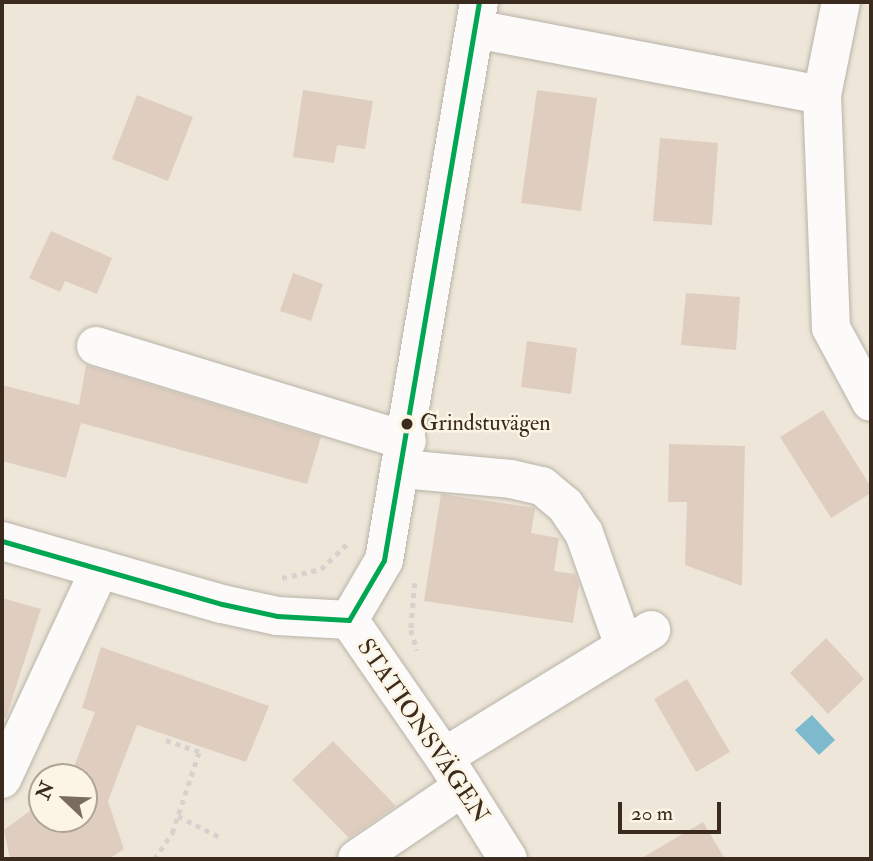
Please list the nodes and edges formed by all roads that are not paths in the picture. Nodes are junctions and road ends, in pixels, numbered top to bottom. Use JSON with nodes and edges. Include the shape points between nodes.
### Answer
{"nodes":[{"id":1,"x":841,"y":2,"type":"edge"},
{"id":2,"x":477,"y":15,"type":"edge"},
{"id":3,"x":822,"y":95,"type":"junction"},
{"id":4,"x":96,"y":346,"type":"dead end"},
{"id":5,"x":871,"y":402,"type":"edge"},
{"id":6,"x":404,"y":455,"type":"junction"},
{"id":7,"x":2,"y":541,"type":"edge"},
{"id":8,"x":100,"y":569,"type":"junction"},
{"id":9,"x":349,"y":620,"type":"junction"},
{"id":10,"x":454,"y":772,"type":"junction"},
{"id":11,"x":2,"y":779,"type":"edge"},
{"id":12,"x":357,"y":859,"type":"edge"},
{"id":13,"x":508,"y":859,"type":"edge"}],
"edges":[{"from":1,"to":3,"type":"street"},
{"from":2,"to":3,"type":"street"},
{"from":2,"to":6,"type":"street"},
{"from":3,"to":5,"type":"street","via":[[831,328]]},
{"from":4,"to":6,"type":"street"},
{"from":6,"to":9,"type":"street","via":[[384,560]]},
{"from":6,"to":10,"type":"street","via":[[541,486],[565,505],[584,533],[638,638]]},
{"from":7,"to":8,"type":"street","name":"STATIONSVÄGEN"},
{"from":8,"to":9,"type":"street","name":"STATIONSVÄGEN","via":[[277,617]]},
{"from":8,"to":11,"type":"street"},
{"from":9,"to":10,"type":"street","name":"STATIONSVÄGEN"},
{"from":10,"to":12,"type":"street"},
{"from":10,"to":13,"type":"street","name":"STATIONSVÄGEN"}]}
